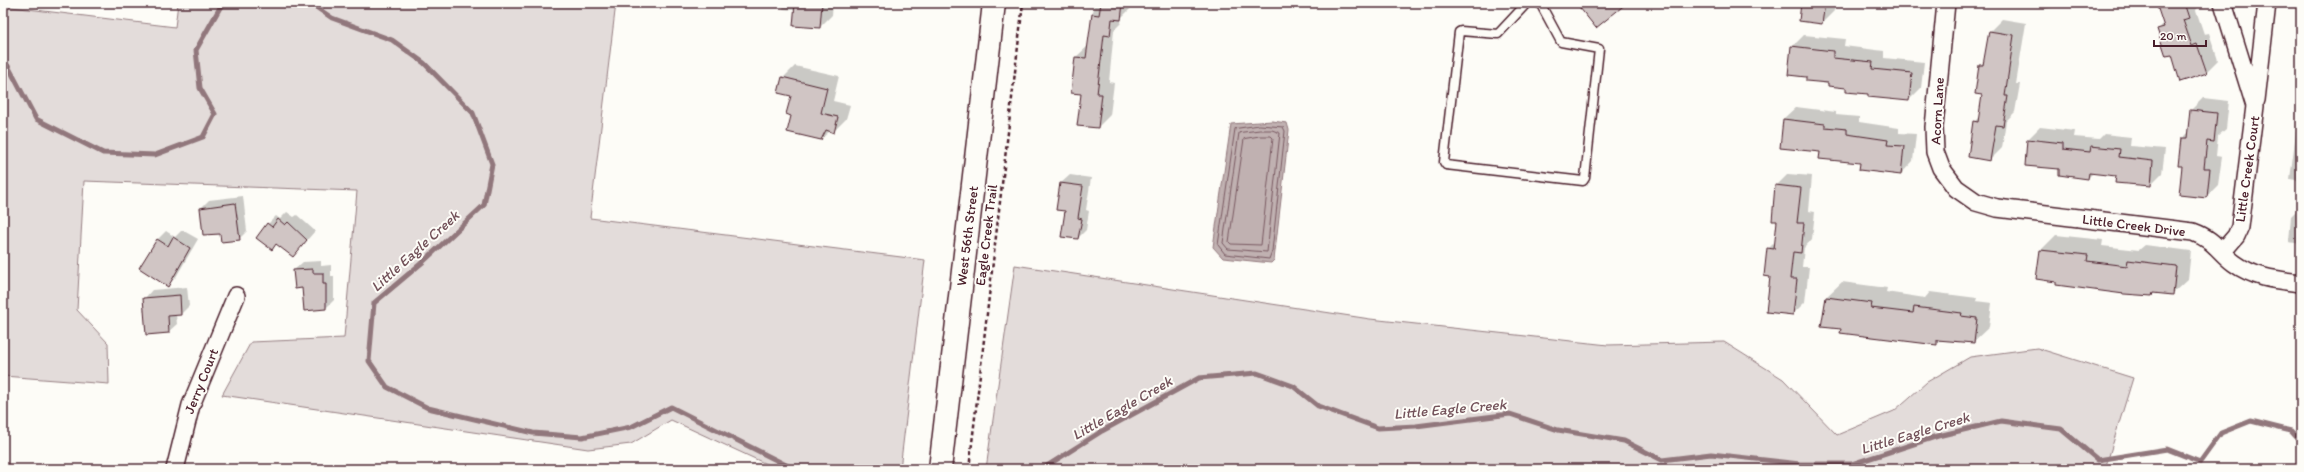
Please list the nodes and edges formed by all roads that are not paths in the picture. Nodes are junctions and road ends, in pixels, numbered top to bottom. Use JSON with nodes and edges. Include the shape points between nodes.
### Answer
{"nodes":[{"id":1,"x":994,"y":3,"type":"edge"},
{"id":2,"x":1527,"y":3,"type":"edge"},
{"id":3,"x":1540,"y":3,"type":"edge"},
{"id":4,"x":1946,"y":3,"type":"edge"},
{"id":5,"x":2223,"y":3,"type":"edge"},
{"id":6,"x":2268,"y":3,"type":"edge"},
{"id":7,"x":2255,"y":106,"type":"junction"},
{"id":8,"x":1976,"y":202,"type":"joint"},
{"id":9,"x":2223,"y":251,"type":"junction"},
{"id":10,"x":2301,"y":283,"type":"edge"},
{"id":11,"x":236,"y":296,"type":"dead end"},
{"id":12,"x":175,"y":469,"type":"edge"},
{"id":13,"x":940,"y":469,"type":"edge"}],
"edges":[{"from":1,"to":13,"type":"main road","name":"West 56th Street"},
{"from":2,"to":3,"type":"lane","via":[[1498,34],[1459,32],[1444,162],[1446,165],[1583,181],[1599,49],[1561,42]]},
{"from":4,"to":8,"type":"street","name":"Acorn Lane","via":[[1934,144],[1945,175],[1956,188]]},
{"from":5,"to":7,"type":"street","name":"Little Creek Court"},
{"from":6,"to":7,"type":"street","name":"Little Creek Court"},
{"from":7,"to":9,"type":"street","name":"Little Creek Court","via":[[2240,227]]},
{"from":8,"to":9,"type":"street","name":"Little Creek Drive","via":[[1997,208],[2184,230],[2202,235]]},
{"from":9,"to":10,"type":"street","name":"Little Creek Drive","via":[[2251,274]]},
{"from":11,"to":12,"type":"street","name":"Jerry Court","via":[[191,405]]}]}
